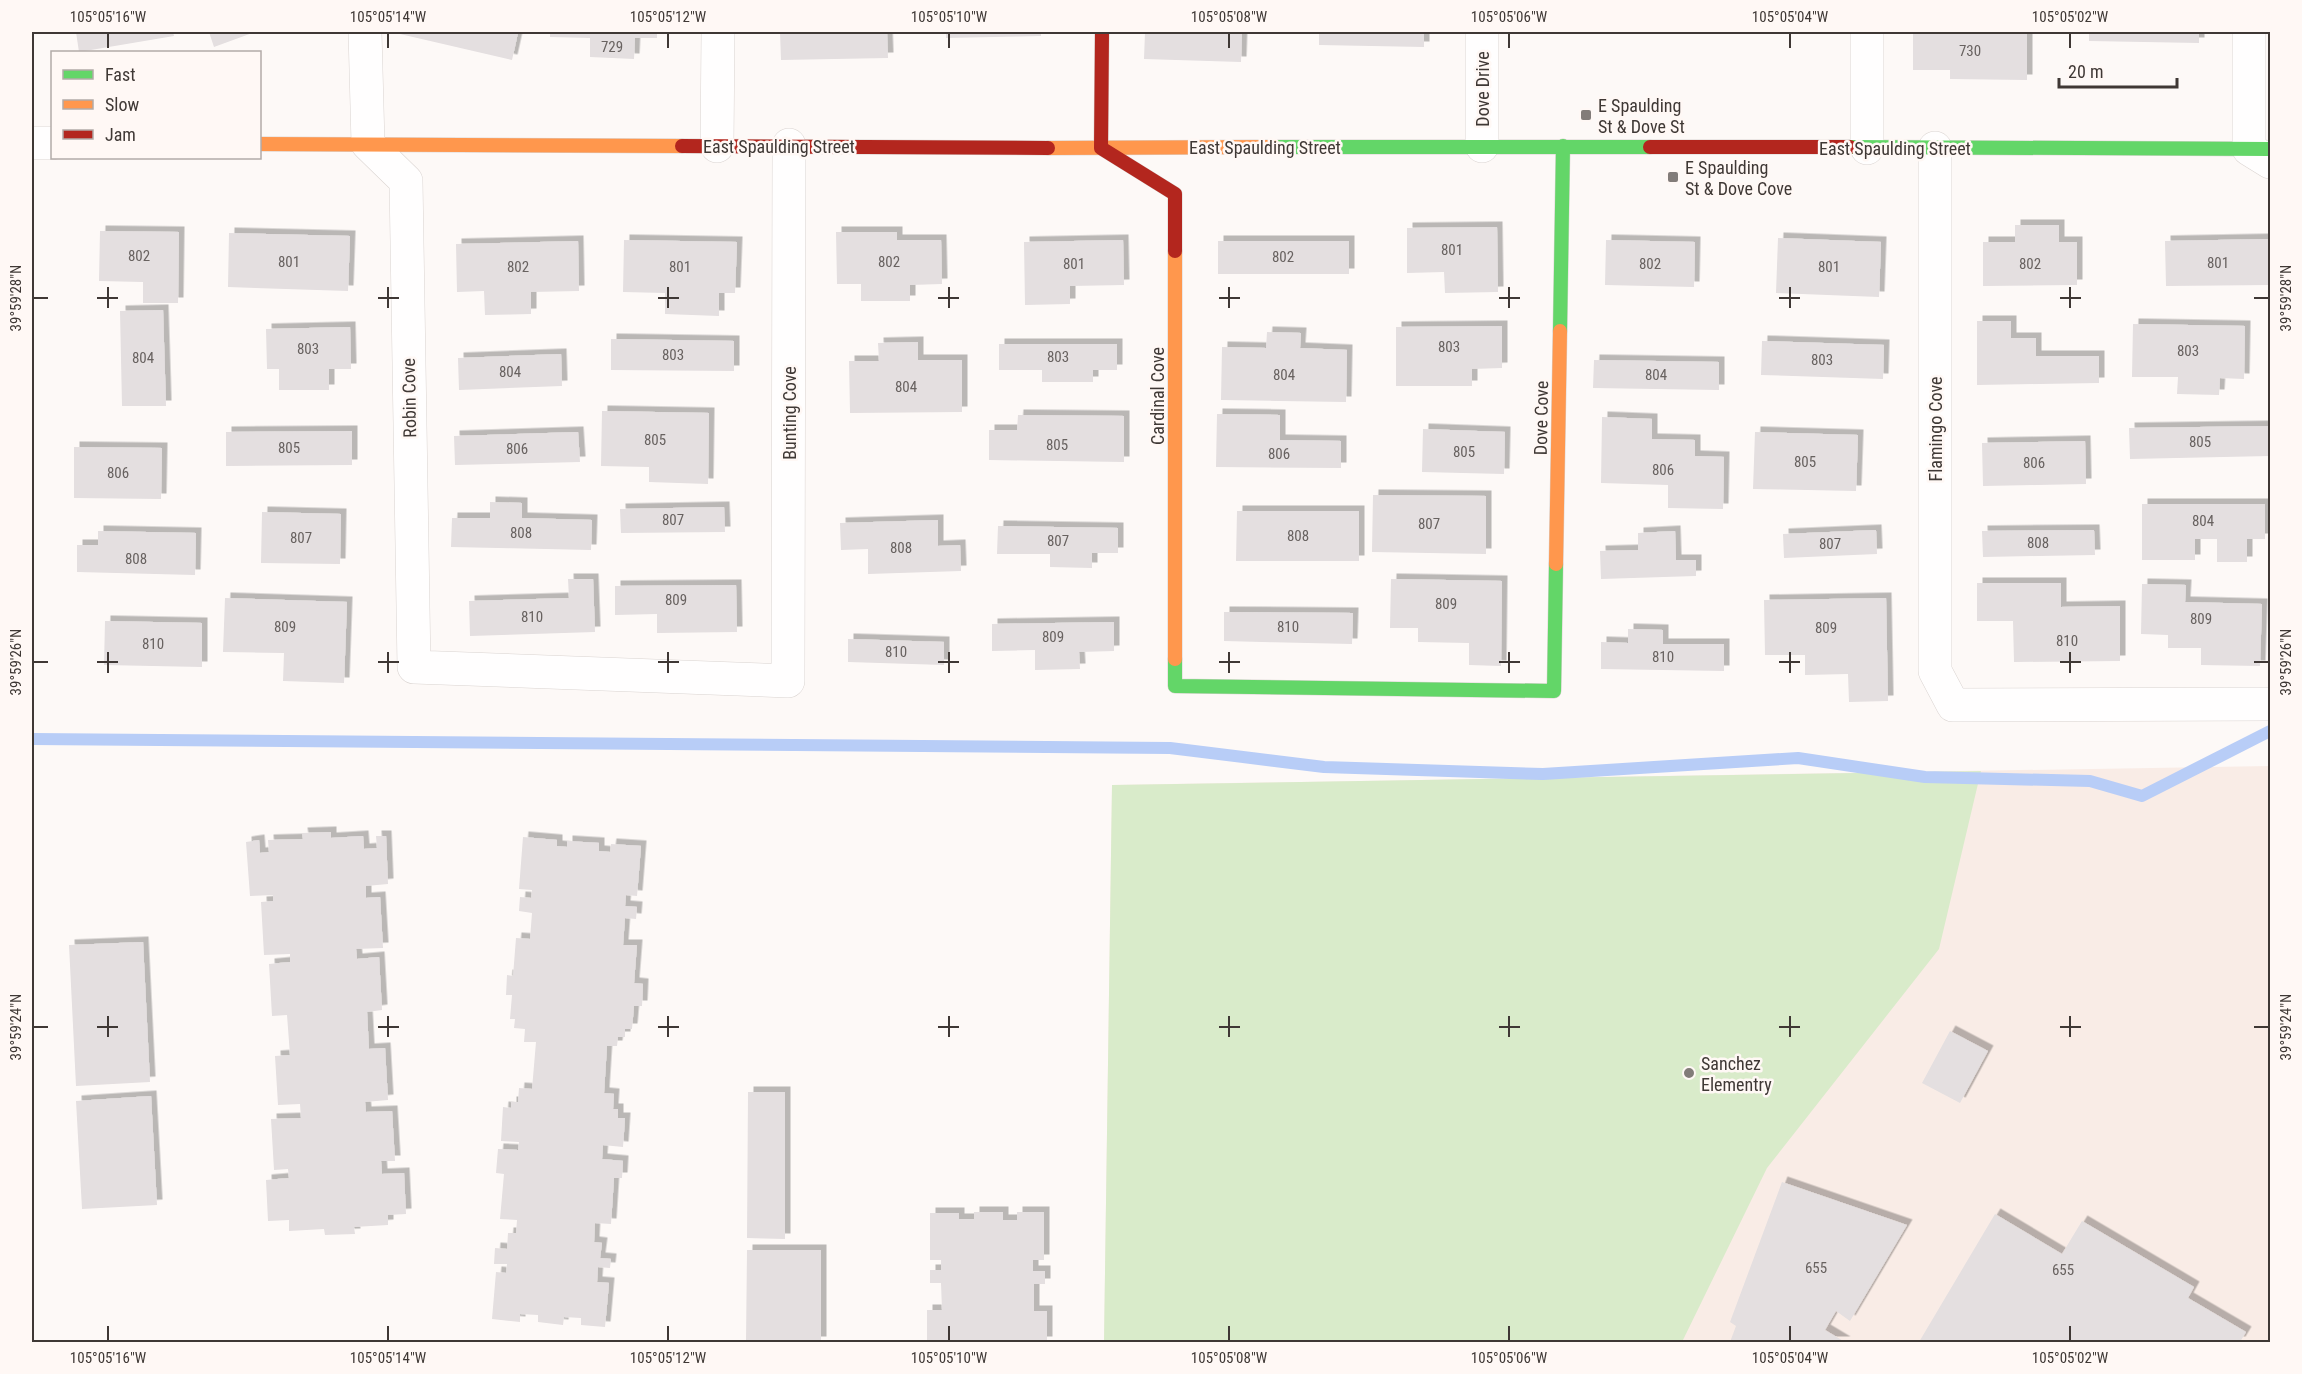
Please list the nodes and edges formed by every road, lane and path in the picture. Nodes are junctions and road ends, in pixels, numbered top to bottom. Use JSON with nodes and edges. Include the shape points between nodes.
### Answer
{"nodes":[{"id":1,"x":365,"y":32,"type":"edge"},
{"id":2,"x":718,"y":32,"type":"edge"},
{"id":3,"x":1102,"y":32,"type":"edge"},
{"id":4,"x":1482,"y":32,"type":"edge"},
{"id":5,"x":1867,"y":32,"type":"edge"},
{"id":6,"x":2249,"y":32,"type":"edge"},
{"id":7,"x":32,"y":142,"type":"edge"},
{"id":8,"x":51,"y":143,"type":"edge"},
{"id":9,"x":261,"y":144,"type":"edge"},
{"id":10,"x":368,"y":144,"type":"junction"},
{"id":11,"x":789,"y":145,"type":"junction"},
{"id":12,"x":717,"y":146,"type":"junction"},
{"id":13,"x":1482,"y":146,"type":"junction"},
{"id":14,"x":1563,"y":146,"type":"junction"},
{"id":15,"x":1101,"y":148,"type":"junction"},
{"id":16,"x":1867,"y":148,"type":"junction"},
{"id":17,"x":1935,"y":148,"type":"junction"},
{"id":18,"x":2263,"y":154,"type":"edge"},
{"id":19,"x":788,"y":681,"type":"joint"},
{"id":20,"x":1175,"y":686,"type":"joint"},
{"id":21,"x":2271,"y":704,"type":"edge"}],
"edges":[{"from":1,"to":10,"type":"street"},
{"from":2,"to":12,"type":"street"},
{"from":3,"to":15,"type":"street"},
{"from":4,"to":13,"type":"street","name":"Dove Drive"},
{"from":5,"to":16,"type":"street"},
{"from":6,"to":18,"type":"street"},
{"from":7,"to":8,"type":"street"},
{"from":9,"to":10,"type":"street","name":"East Spaulding Street"},
{"from":10,"to":12,"type":"street","name":"East Spaulding Street"},
{"from":10,"to":19,"type":"street","name":"Robin Cove","via":[[406,181],[414,667]]},
{"from":11,"to":12,"type":"street","name":"East Spaulding Street"},
{"from":11,"to":15,"type":"street","name":"East Spaulding Street"},
{"from":11,"to":19,"type":"street","name":"Bunting Cove"},
{"from":13,"to":14,"type":"street","name":"East Spaulding Street"},
{"from":13,"to":15,"type":"street","name":"East Spaulding Street"},
{"from":14,"to":16,"type":"street","name":"East Spaulding Street"},
{"from":14,"to":20,"type":"street","name":"Dove Cove","via":[[1554,691]]},
{"from":15,"to":20,"type":"street","name":"Cardinal Cove","via":[[1175,194]]},
{"from":16,"to":17,"type":"street","name":"East Spaulding Street"},
{"from":17,"to":18,"type":"street","name":"East Spaulding Street"},
{"from":17,"to":21,"type":"street","name":"Flamingo Cove","via":[[1935,671],[1953,705]]}]}
